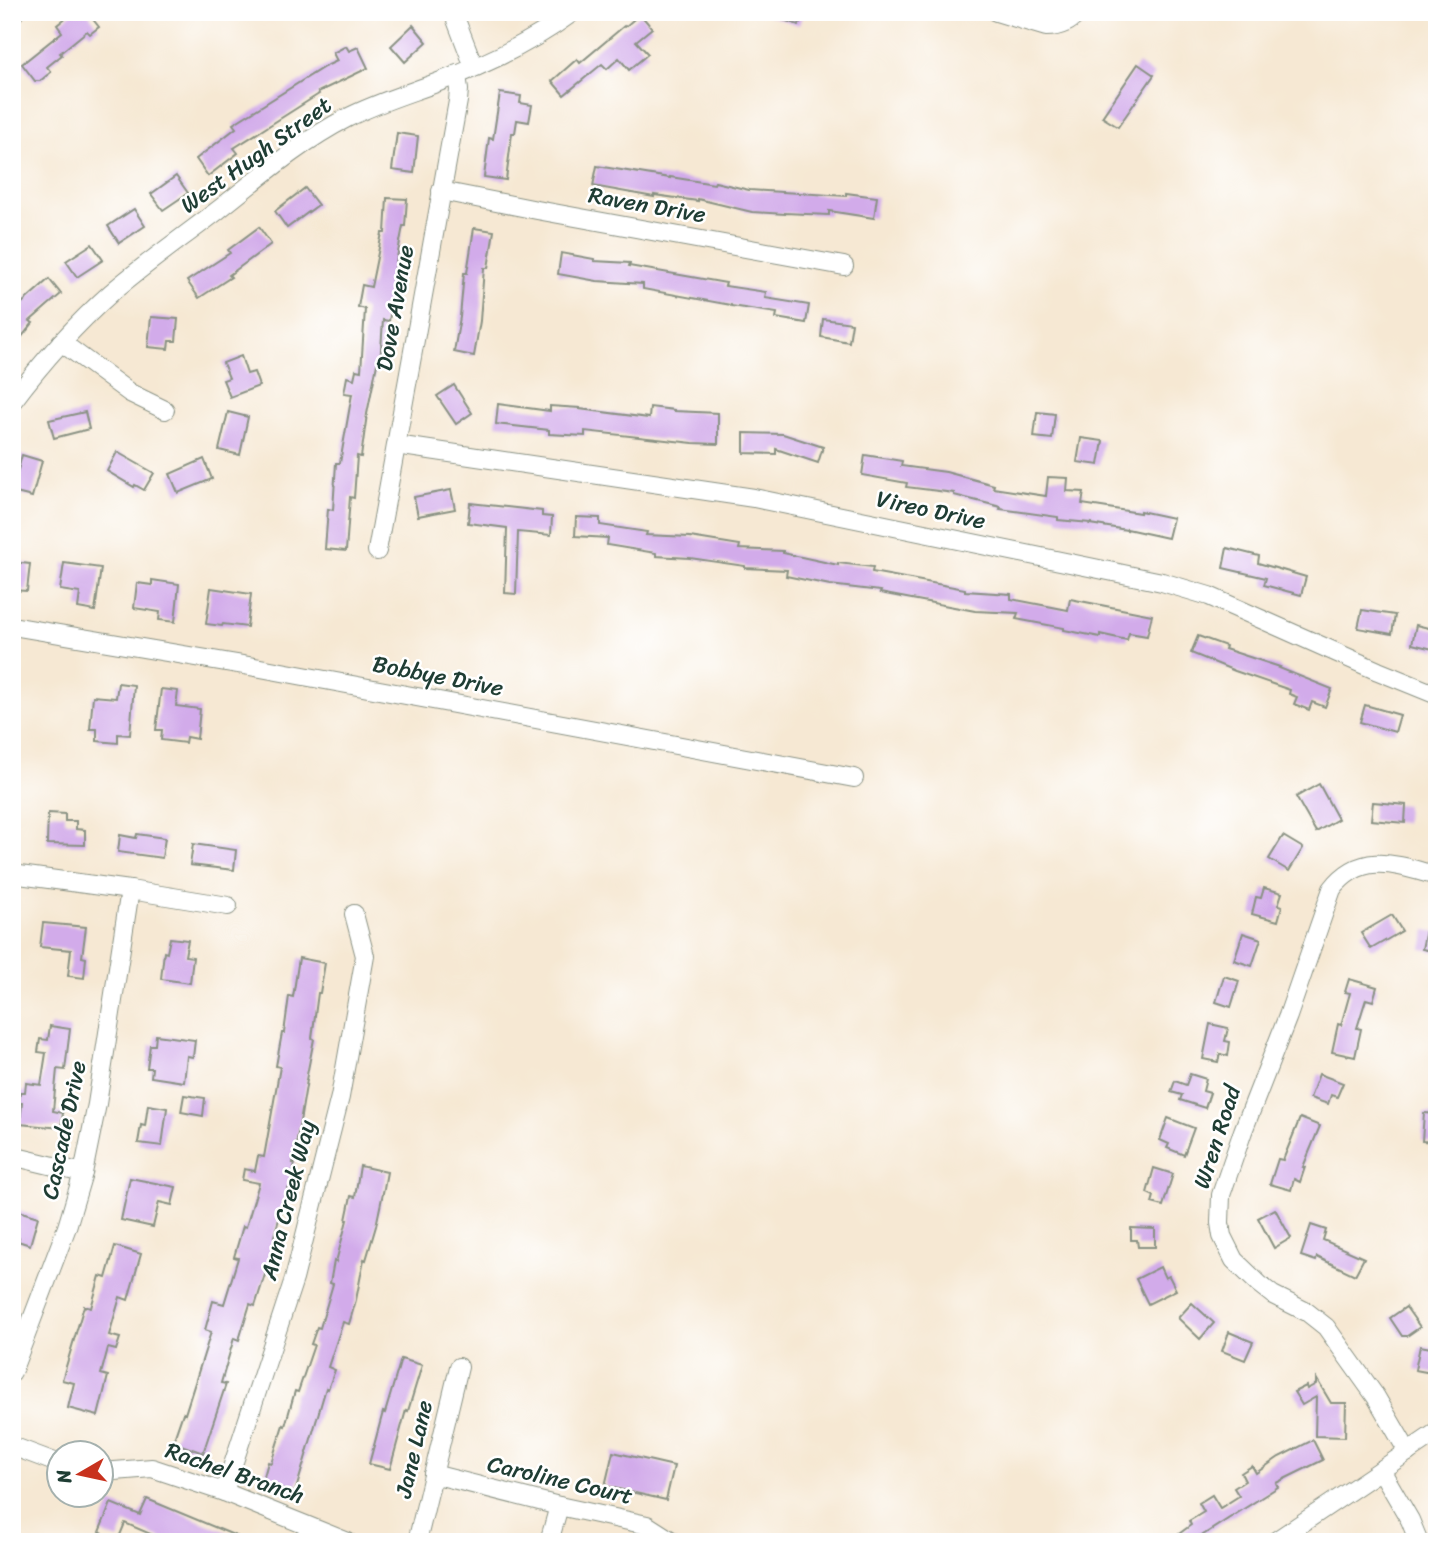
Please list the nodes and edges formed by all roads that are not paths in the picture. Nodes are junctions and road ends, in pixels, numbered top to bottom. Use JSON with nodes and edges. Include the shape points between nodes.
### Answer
{"nodes":[{"id":1,"x":453,"y":12,"type":"edge"},
{"id":2,"x":573,"y":12,"type":"edge"},
{"id":3,"x":996,"y":12,"type":"edge"},
{"id":4,"x":1079,"y":12,"type":"edge"},
{"id":5,"x":466,"y":71,"type":"junction"},
{"id":6,"x":441,"y":191,"type":"junction"},
{"id":7,"x":844,"y":267,"type":"dead end"},
{"id":8,"x":61,"y":342,"type":"junction"},
{"id":9,"x":12,"y":402,"type":"edge"},
{"id":10,"x":165,"y":410,"type":"dead end"},
{"id":11,"x":396,"y":445,"type":"junction"},
{"id":12,"x":377,"y":551,"type":"dead end"},
{"id":13,"x":12,"y":626,"type":"edge"},
{"id":14,"x":1437,"y":695,"type":"edge"},
{"id":15,"x":854,"y":778,"type":"dead end"},
{"id":16,"x":12,"y":874,"type":"edge"},
{"id":17,"x":1437,"y":876,"type":"edge"},
{"id":18,"x":130,"y":890,"type":"junction"},
{"id":19,"x":228,"y":906,"type":"dead end"},
{"id":20,"x":354,"y":914,"type":"dead end"},
{"id":21,"x":12,"y":1156,"type":"edge"},
{"id":22,"x":83,"y":1173,"type":"junction"},
{"id":23,"x":459,"y":1367,"type":"dead end"},
{"id":24,"x":12,"y":1372,"type":"edge"},
{"id":25,"x":1437,"y":1432,"type":"edge"},
{"id":26,"x":12,"y":1446,"type":"edge"},
{"id":27,"x":1408,"y":1452,"type":"junction"},
{"id":28,"x":46,"y":1459,"type":"edge"},
{"id":29,"x":1381,"y":1470,"type":"junction"},
{"id":30,"x":116,"y":1471,"type":"edge"},
{"id":31,"x":433,"y":1475,"type":"junction"},
{"id":32,"x":224,"y":1492,"type":"junction"},
{"id":33,"x":559,"y":1506,"type":"junction"},
{"id":34,"x":672,"y":1541,"type":"edge"},
{"id":35,"x":348,"y":1542,"type":"edge"},
{"id":36,"x":417,"y":1542,"type":"edge"},
{"id":37,"x":549,"y":1542,"type":"edge"},
{"id":38,"x":1274,"y":1542,"type":"edge"},
{"id":39,"x":1419,"y":1542,"type":"edge"}],
"edges":[{"from":1,"to":5,"type":"street"},
{"from":2,"to":5,"type":"street","name":"West Hugh Street","via":[[511,52]]},
{"from":3,"to":4,"type":"street","via":[[1053,27],[1068,23]]},
{"from":5,"to":6,"type":"street","name":"Dove Avenue"},
{"from":5,"to":8,"type":"street","name":"West Hugh Street","via":[[372,106],[310,140],[112,292]]},
{"from":6,"to":7,"type":"street","name":"Raven Drive"},
{"from":6,"to":11,"type":"street","name":"Dove Avenue"},
{"from":8,"to":9,"type":"street","name":"West Hugh Street"},
{"from":8,"to":10,"type":"street","via":[[130,393]]},
{"from":11,"to":12,"type":"street","name":"Dove Avenue"},
{"from":11,"to":14,"type":"street","name":"Vireo Drive","via":[[754,498],[1161,582],[1209,596]]},
{"from":13,"to":15,"type":"street","name":"Bobbye Drive"},
{"from":16,"to":18,"type":"street"},
{"from":17,"to":27,"type":"street","name":"Wren Road","via":[[1393,864],[1369,864],[1347,874],[1332,889],[1243,1131],[1220,1209],[1222,1236],[1234,1260],[1266,1290],[1326,1327]]},
{"from":18,"to":19,"type":"street"},
{"from":18,"to":22,"type":"street","name":"Cascade Drive"},
{"from":20,"to":32,"type":"street","name":"Anna Creek Way","via":[[365,956],[340,1097],[294,1279]]},
{"from":21,"to":22,"type":"street"},
{"from":22,"to":24,"type":"street","name":"Cascade Drive"},
{"from":23,"to":31,"type":"street","name":"Jane Lane"},
{"from":25,"to":27,"type":"street"},
{"from":26,"to":28,"type":"street"},
{"from":27,"to":29,"type":"street"},
{"from":29,"to":38,"type":"street"},
{"from":29,"to":39,"type":"street"},
{"from":30,"to":32,"type":"street","name":"Rachel Branch","via":[[152,1468]]},
{"from":31,"to":33,"type":"street","name":"Caroline Court"},
{"from":31,"to":36,"type":"street","name":"Jane Lane"},
{"from":32,"to":35,"type":"street","name":"Rachel Branch"},
{"from":33,"to":34,"type":"street","name":"Caroline Court","via":[[647,1525]]},
{"from":33,"to":37,"type":"street"}]}
